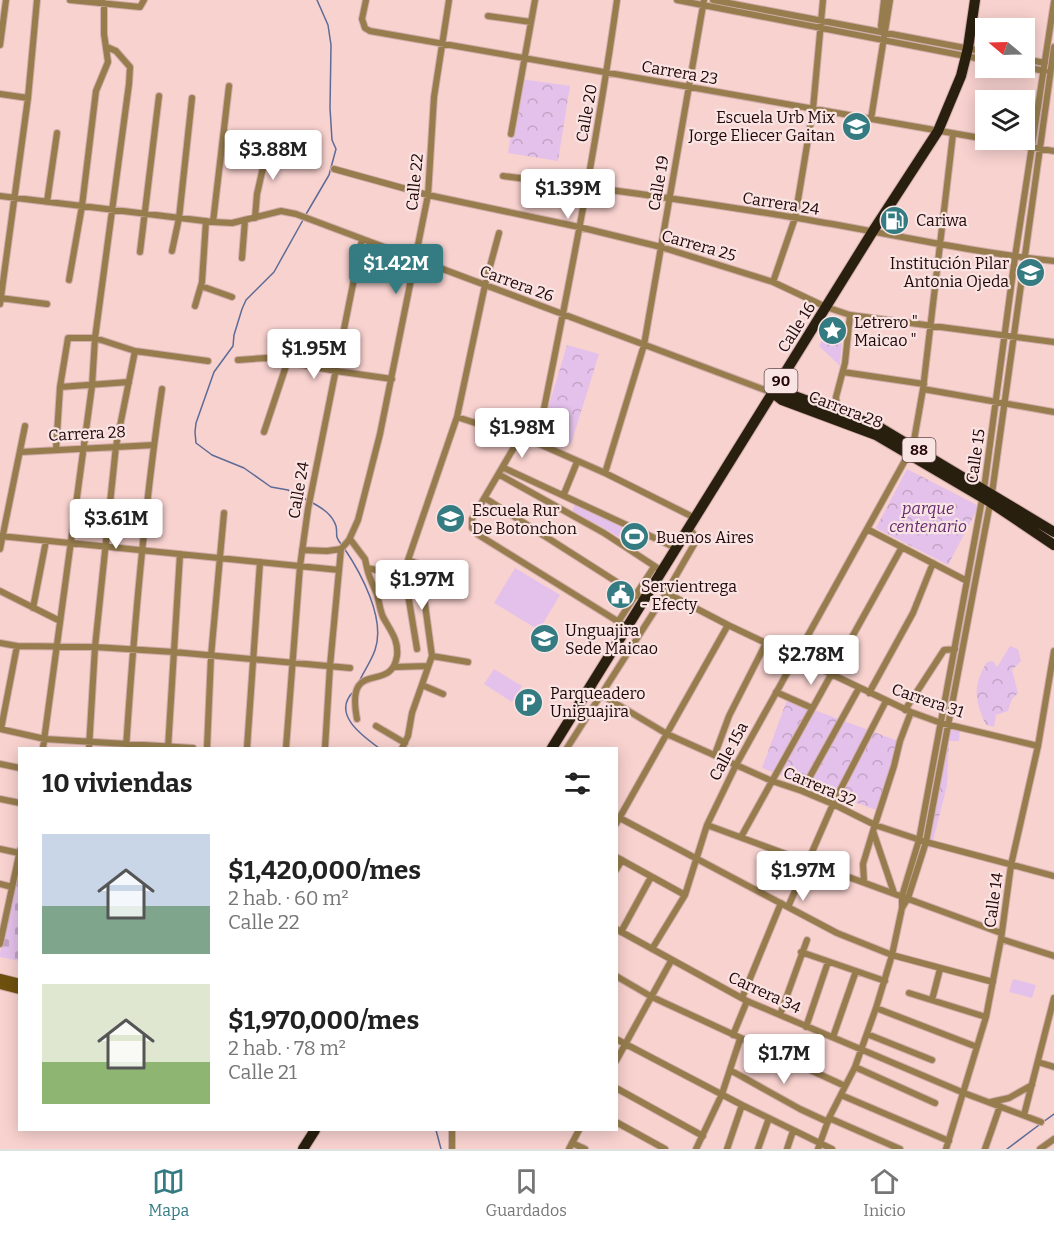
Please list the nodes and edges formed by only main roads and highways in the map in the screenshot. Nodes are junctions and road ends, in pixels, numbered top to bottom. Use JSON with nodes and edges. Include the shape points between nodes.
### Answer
{"nodes":[{"id":1,"x":975,"y":0,"type":"edge"},
{"id":2,"x":773,"y":393,"type":"junction"},
{"id":3,"x":911,"y":450,"type":"junction"},
{"id":4,"x":987,"y":495,"type":"junction"},
{"id":5,"x":1054,"y":532,"type":"edge"},
{"id":6,"x":1054,"y":545,"type":"edge"},
{"id":7,"x":553,"y":747,"type":"edge"},
{"id":8,"x":314,"y":1131,"type":"edge"},
{"id":9,"x":303,"y":1149,"type":"edge"}],
"edges":[{"from":1,"to":2,"type":"highway","name":"Calle 16","number":"90","via":[[967,52],[955,94],[938,131]]},
{"from":2,"to":3,"type":"highway","name":"Carrera 28","number":"88","via":[[782,400]]},
{"from":2,"to":3,"type":"highway","name":"Carrera 28","number":"88","via":[[786,393],[879,427]]},
{"from":2,"to":7,"type":"highway","name":"Calle 16","number":"90","via":[[676,548],[658,569],[653,586],[623,625]]},
{"from":3,"to":4,"type":"highway","name":"Carrera 28","number":"88"},
{"from":4,"to":5,"type":"highway","name":"Carrera 28","number":"88"},
{"from":4,"to":6,"type":"highway","name":"Carrera 28","number":"88"},
{"from":8,"to":9,"type":"highway"}]}
